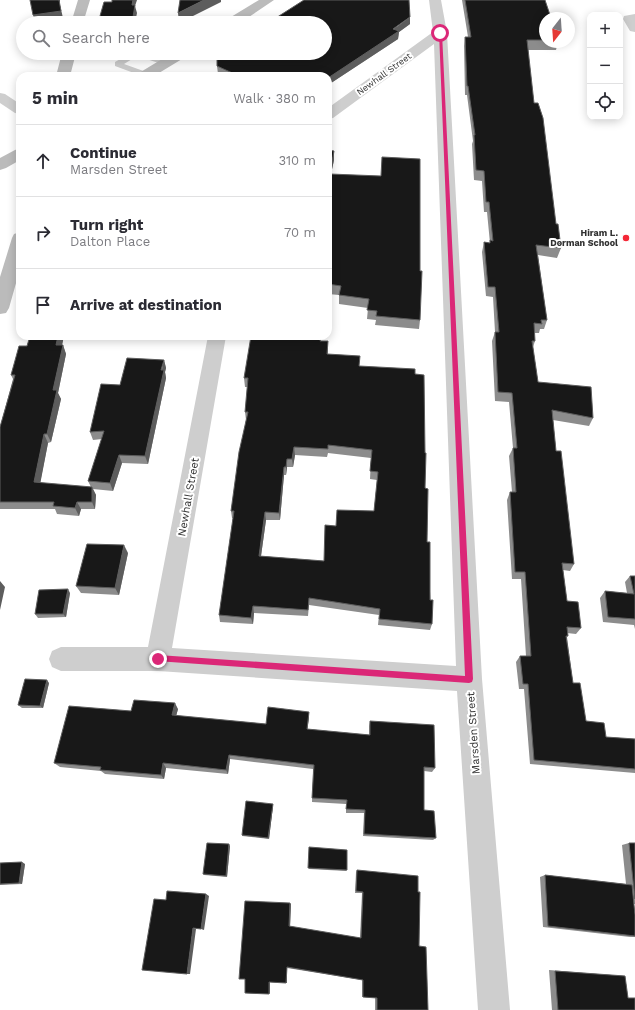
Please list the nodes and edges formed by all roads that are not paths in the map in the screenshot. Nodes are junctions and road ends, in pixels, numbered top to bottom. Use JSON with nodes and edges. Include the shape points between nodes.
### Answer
{"nodes":[{"id":1,"x":84,"y":0,"type":"edge"},
{"id":2,"x":435,"y":0,"type":"edge"},
{"id":3,"x":264,"y":1,"type":"edge"},
{"id":4,"x":79,"y":16,"type":"edge"},
{"id":5,"x":241,"y":16,"type":"edge"},
{"id":6,"x":440,"y":33,"type":"junction"},
{"id":7,"x":67,"y":60,"type":"edge"},
{"id":8,"x":125,"y":60,"type":"edge"},
{"id":9,"x":156,"y":60,"type":"edge"},
{"id":10,"x":170,"y":60,"type":"edge"},
{"id":11,"x":165,"y":63,"type":"junction"},
{"id":12,"x":64,"y":72,"type":"edge"},
{"id":13,"x":136,"y":72,"type":"edge"},
{"id":14,"x":151,"y":72,"type":"edge"},
{"id":15,"x":0,"y":97,"type":"edge"},
{"id":16,"x":16,"y":107,"type":"edge"},
{"id":17,"x":332,"y":112,"type":"edge"},
{"id":18,"x":16,"y":155,"type":"edge"},
{"id":19,"x":0,"y":165,"type":"edge"},
{"id":20,"x":16,"y":252,"type":"edge"},
{"id":21,"x":0,"y":308,"type":"edge"},
{"id":22,"x":216,"y":340,"type":"edge"},
{"id":23,"x":158,"y":659,"type":"junction"},
{"id":24,"x":61,"y":660,"type":"dead end"},
{"id":25,"x":469,"y":679,"type":"junction"},
{"id":26,"x":494,"y":1010,"type":"edge"}],
"edges":[{"from":1,"to":4,"type":"main road"},
{"from":2,"to":6,"type":"street","name":"Marsden Street"},
{"from":3,"to":5,"type":"main road"},
{"from":6,"to":17,"type":"street","name":"Newhall Street"},
{"from":6,"to":25,"type":"street","name":"Marsden Street"},
{"from":7,"to":12,"type":"main road"},
{"from":8,"to":13,"type":"lane","via":[[118,64]]},
{"from":9,"to":11,"type":"lane"},
{"from":10,"to":11,"type":"main road"},
{"from":11,"to":14,"type":"main road"},
{"from":15,"to":16,"type":"street"},
{"from":18,"to":19,"type":"main road"},
{"from":20,"to":21,"type":"main road"},
{"from":22,"to":23,"type":"street","name":"Newhall Street"},
{"from":23,"to":24,"type":"street"},
{"from":23,"to":25,"type":"street"},
{"from":25,"to":26,"type":"street","name":"Marsden Street"}]}
